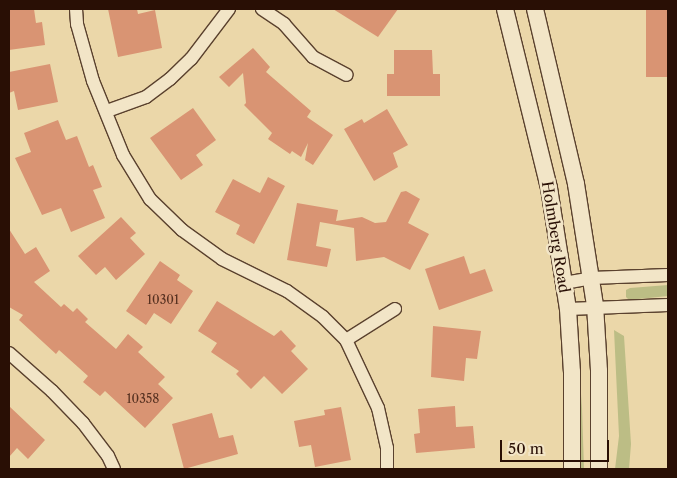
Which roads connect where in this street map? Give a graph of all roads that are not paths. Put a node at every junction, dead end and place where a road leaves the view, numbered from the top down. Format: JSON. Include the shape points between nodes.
{"nodes":[{"id":1,"x":76,"y":9,"type":"edge"},
{"id":2,"x":229,"y":9,"type":"edge"},
{"id":3,"x":262,"y":9,"type":"edge"},
{"id":4,"x":505,"y":9,"type":"edge"},
{"id":5,"x":535,"y":9,"type":"edge"},
{"id":6,"x":347,"y":75,"type":"dead end"},
{"id":7,"x":107,"y":111,"type":"junction"},
{"id":8,"x":668,"y":275,"type":"edge"},
{"id":9,"x":591,"y":278,"type":"junction"},
{"id":10,"x":564,"y":283,"type":"junction"},
{"id":11,"x":595,"y":305,"type":"junction"},
{"id":12,"x":668,"y":305,"type":"edge"},
{"id":13,"x":395,"y":309,"type":"dead end"},
{"id":14,"x":568,"y":309,"type":"junction"},
{"id":15,"x":346,"y":340,"type":"junction"},
{"id":16,"x":9,"y":354,"type":"edge"},
{"id":17,"x":114,"y":469,"type":"edge"},
{"id":18,"x":386,"y":469,"type":"edge"},
{"id":19,"x":572,"y":469,"type":"edge"},
{"id":20,"x":599,"y":469,"type":"edge"}],
"edges":[{"from":1,"to":7,"type":"street","via":[[77,24],[93,80]]},
{"from":2,"to":7,"type":"street","via":[[191,59],[170,79],[146,97]]},
{"from":3,"to":6,"type":"street","via":[[284,24],[313,57]]},
{"from":4,"to":10,"type":"street","name":"Holmberg Road","via":[[549,188]]},
{"from":5,"to":9,"type":"street","name":"Holmberg Road","via":[[560,108]]},
{"from":7,"to":15,"type":"street","via":[[123,155],[150,199],[182,230],[222,260],[288,291],[323,317]]},
{"from":8,"to":9,"type":"street"},
{"from":9,"to":10,"type":"street"},
{"from":9,"to":11,"type":"street","name":"Holmberg Road"},
{"from":10,"to":14,"type":"street","name":"Holmberg Road"},
{"from":11,"to":12,"type":"street"},
{"from":11,"to":14,"type":"street"},
{"from":11,"to":20,"type":"street","name":"Holmberg Road"},
{"from":13,"to":15,"type":"street"},
{"from":14,"to":19,"type":"street","name":"Holmberg Road"},
{"from":15,"to":18,"type":"street","via":[[378,408],[386,448]]},
{"from":16,"to":17,"type":"street","via":[[77,417],[108,456]]}]}
